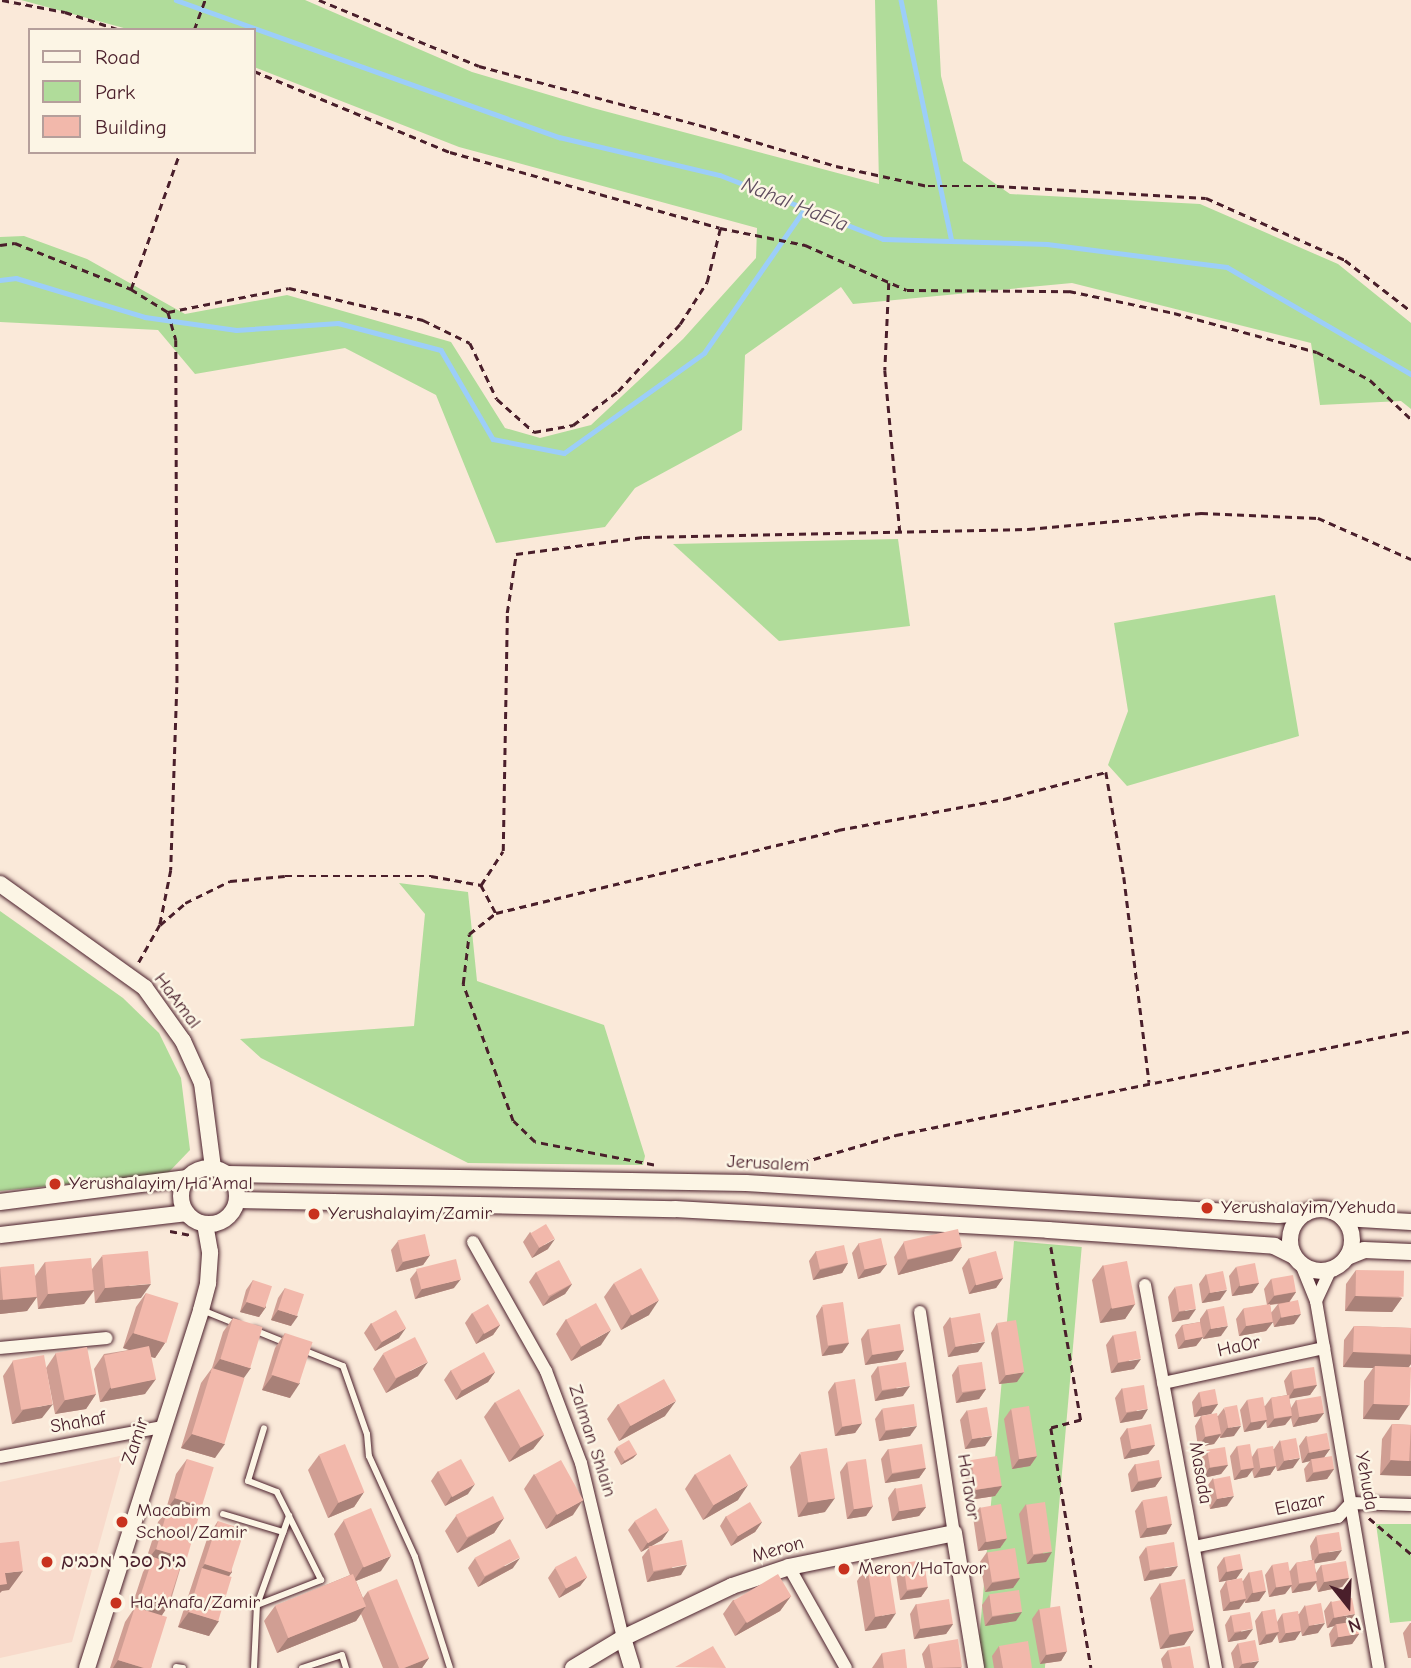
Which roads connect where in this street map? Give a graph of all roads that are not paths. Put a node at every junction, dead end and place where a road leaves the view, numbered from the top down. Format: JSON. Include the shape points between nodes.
{"nodes":[{"id":1,"x":0,"y":884,"type":"edge"},
{"id":2,"x":220,"y":1171,"type":"junction"},
{"id":3,"x":187,"y":1178,"type":"junction"},
{"id":4,"x":237,"y":1200,"type":"junction"},
{"id":5,"x":0,"y":1202,"type":"edge"},
{"id":6,"x":186,"y":1213,"type":"junction"},
{"id":7,"x":1306,"y":1213,"type":"junction"},
{"id":8,"x":1343,"y":1218,"type":"junction"},
{"id":9,"x":1411,"y":1222,"type":"edge"},
{"id":10,"x":205,"y":1224,"type":"junction"},
{"id":11,"x":0,"y":1235,"type":"edge"},
{"id":12,"x":472,"y":1242,"type":"dead end"},
{"id":13,"x":1411,"y":1252,"type":"edge"},
{"id":14,"x":1347,"y":1256,"type":"junction"},
{"id":15,"x":1297,"y":1260,"type":"junction"},
{"id":16,"x":1331,"y":1269,"type":"junction"},
{"id":17,"x":1145,"y":1285,"type":"dead end"},
{"id":18,"x":1317,"y":1301,"type":"junction"},
{"id":19,"x":201,"y":1310,"type":"junction"},
{"id":20,"x":920,"y":1312,"type":"dead end"},
{"id":21,"x":107,"y":1338,"type":"dead end"},
{"id":22,"x":0,"y":1348,"type":"edge"},
{"id":23,"x":1324,"y":1348,"type":"junction"},
{"id":24,"x":1163,"y":1383,"type":"junction"},
{"id":25,"x":162,"y":1427,"type":"junction"},
{"id":26,"x":264,"y":1428,"type":"dead end"},
{"id":27,"x":0,"y":1457,"type":"edge"},
{"id":28,"x":1351,"y":1503,"type":"junction"},
{"id":29,"x":1411,"y":1505,"type":"edge"},
{"id":30,"x":223,"y":1514,"type":"dead end"},
{"id":31,"x":289,"y":1516,"type":"junction"},
{"id":32,"x":283,"y":1532,"type":"junction"},
{"id":33,"x":954,"y":1533,"type":"junction"},
{"id":34,"x":1194,"y":1547,"type":"junction"},
{"id":35,"x":789,"y":1567,"type":"junction"},
{"id":36,"x":257,"y":1605,"type":"junction"},
{"id":37,"x":623,"y":1638,"type":"junction"},
{"id":38,"x":87,"y":1668,"type":"edge"},
{"id":39,"x":254,"y":1668,"type":"edge"},
{"id":40,"x":302,"y":1668,"type":"edge"},
{"id":41,"x":346,"y":1668,"type":"edge"},
{"id":42,"x":450,"y":1668,"type":"edge"},
{"id":43,"x":573,"y":1668,"type":"edge"},
{"id":44,"x":632,"y":1668,"type":"edge"},
{"id":45,"x":846,"y":1668,"type":"edge"},
{"id":46,"x":976,"y":1668,"type":"edge"},
{"id":47,"x":1216,"y":1668,"type":"edge"},
{"id":48,"x":1379,"y":1668,"type":"edge"}],
"edges":[{"from":1,"to":2,"type":"street","name":"HaAmal","via":[[145,988],[183,1041],[202,1083]]},
{"from":2,"to":3,"type":"street","via":[[204,1168]]},
{"from":2,"to":4,"type":"street","via":[[233,1181]]},
{"from":2,"to":7,"type":"street","name":"Jerusalem","via":[[746,1183]]},
{"from":3,"to":5,"type":"street"},
{"from":3,"to":6,"type":"street","via":[[180,1195]]},
{"from":4,"to":10,"type":"street","via":[[222,1221]]},
{"from":4,"to":15,"type":"street","via":[[675,1209],[1048,1230],[1274,1246]]},
{"from":6,"to":10,"type":"street"},
{"from":6,"to":11,"type":"street"},
{"from":7,"to":8,"type":"street","via":[[1325,1209]]},
{"from":7,"to":15,"type":"street","via":[[1292,1227],[1290,1247]]},
{"from":8,"to":9,"type":"street"},
{"from":8,"to":14,"type":"street","via":[[1351,1237]]},
{"from":10,"to":19,"type":"street","name":"Zamir","via":[[210,1252]]},
{"from":12,"to":37,"type":"street","name":"Zalman Shlain","via":[[546,1371],[581,1464]]},
{"from":13,"to":14,"type":"street","via":[[1364,1250]]},
{"from":14,"to":16,"type":"street"},
{"from":15,"to":16,"type":"street","via":[[1310,1269]]},
{"from":15,"to":18,"type":"street","name":"Yehuda"},
{"from":16,"to":18,"type":"street"},
{"from":17,"to":24,"type":"street","name":"Masada"},
{"from":18,"to":23,"type":"street","name":"Yehuda"},
{"from":19,"to":25,"type":"street","name":"Zamir"},
{"from":19,"to":42,"type":"lane","via":[[344,1366],[367,1434],[369,1456],[415,1558]]},
{"from":20,"to":33,"type":"street","name":"HaTavor"},
{"from":21,"to":22,"type":"street"},
{"from":23,"to":24,"type":"street","name":"HaOr"},
{"from":23,"to":28,"type":"street","name":"Yehuda"},
{"from":24,"to":34,"type":"street","name":"Masada"},
{"from":25,"to":27,"type":"street","name":"Shahaf"},
{"from":25,"to":38,"type":"street","name":"Zamir"},
{"from":26,"to":31,"type":"lane","via":[[248,1481],[278,1492]]},
{"from":28,"to":29,"type":"street","name":"Elazar"},
{"from":28,"to":34,"type":"street","name":"Elazar","via":[[1338,1517]]},
{"from":28,"to":48,"type":"street","name":"Yehuda"},
{"from":30,"to":32,"type":"lane"},
{"from":31,"to":32,"type":"lane"},
{"from":31,"to":36,"type":"lane","via":[[321,1580]]},
{"from":32,"to":36,"type":"lane"},
{"from":33,"to":35,"type":"street","name":"Meron"},
{"from":33,"to":46,"type":"street","name":"HaTavor"},
{"from":34,"to":47,"type":"street","name":"Masada"},
{"from":35,"to":37,"type":"street","name":"Meron","via":[[688,1604]]},
{"from":35,"to":45,"type":"street"},
{"from":36,"to":39,"type":"lane"},
{"from":37,"to":43,"type":"street","name":"Meron"},
{"from":37,"to":44,"type":"street","name":"Zalman Shlain"},
{"from":40,"to":41,"type":"lane","via":[[342,1656]]}]}
